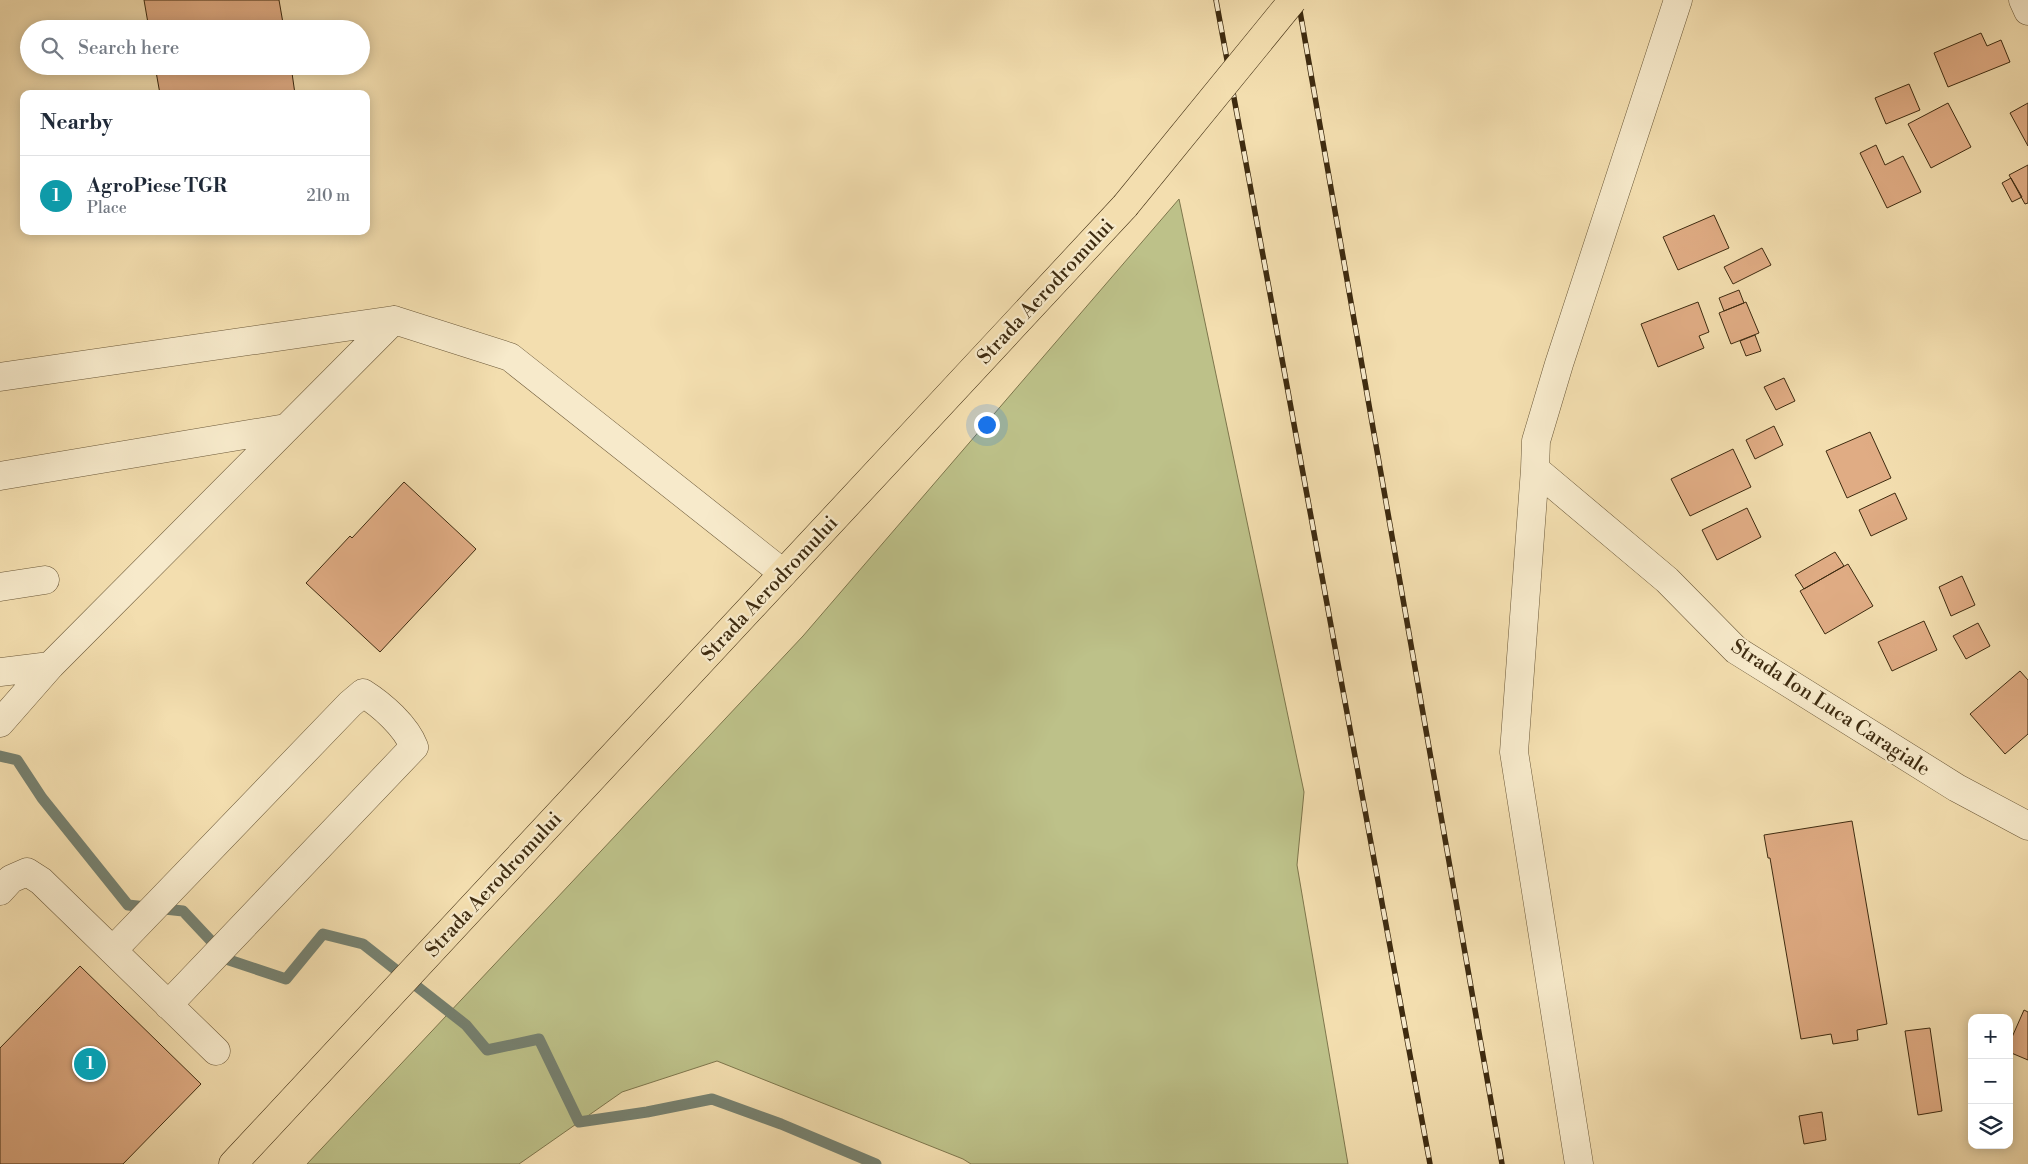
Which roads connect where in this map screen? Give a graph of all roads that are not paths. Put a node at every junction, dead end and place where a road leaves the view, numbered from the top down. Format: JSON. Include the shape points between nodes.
{"nodes":[{"id":1,"x":1293,"y":0,"type":"edge"},
{"id":2,"x":1678,"y":0,"type":"edge"},
{"id":3,"x":2023,"y":0,"type":"edge"},
{"id":4,"x":2028,"y":11,"type":"edge"},
{"id":5,"x":394,"y":320,"type":"junction"},
{"id":6,"x":0,"y":377,"type":"edge"},
{"id":7,"x":286,"y":428,"type":"junction"},
{"id":8,"x":1536,"y":469,"type":"junction"},
{"id":9,"x":0,"y":476,"type":"edge"},
{"id":10,"x":783,"y":573,"type":"junction"},
{"id":11,"x":45,"y":580,"type":"dead end"},
{"id":12,"x":0,"y":587,"type":"edge"},
{"id":13,"x":50,"y":666,"type":"junction"},
{"id":14,"x":0,"y":672,"type":"edge"},
{"id":15,"x":0,"y":724,"type":"edge"},
{"id":16,"x":2028,"y":826,"type":"edge"},
{"id":17,"x":0,"y":890,"type":"edge"},
{"id":18,"x":113,"y":950,"type":"junction"},
{"id":19,"x":168,"y":1005,"type":"junction"},
{"id":20,"x":216,"y":1051,"type":"dead end"},
{"id":21,"x":232,"y":1164,"type":"edge"},
{"id":22,"x":1579,"y":1164,"type":"edge"}],
"edges":[{"from":1,"to":10,"type":"highway","name":"Strada Aerodromului","bridge":true,"via":[[1125,206]]},
{"from":2,"to":8,"type":"street","via":[[1558,364],[1536,441]]},
{"from":3,"to":4,"type":"street"},
{"from":5,"to":6,"type":"street"},
{"from":5,"to":7,"type":"street"},
{"from":5,"to":10,"type":"street","via":[[510,357]]},
{"from":7,"to":9,"type":"street"},
{"from":7,"to":13,"type":"street"},
{"from":8,"to":16,"type":"street","name":"Strada Ion Luca Caragiale","via":[[1667,580],[1736,650],[1957,788]]},
{"from":8,"to":22,"type":"street","via":[[1514,752]]},
{"from":10,"to":21,"type":"highway","name":"Strada Aerodromului"},
{"from":11,"to":12,"type":"street"},
{"from":13,"to":14,"type":"street"},
{"from":13,"to":15,"type":"street"},
{"from":17,"to":18,"type":"street","via":[[11,879],[27,872],[41,881]]},
{"from":18,"to":19,"type":"street"},
{"from":18,"to":19,"type":"street","via":[[363,693],[409,734],[414,747]]},
{"from":19,"to":20,"type":"street"}]}
